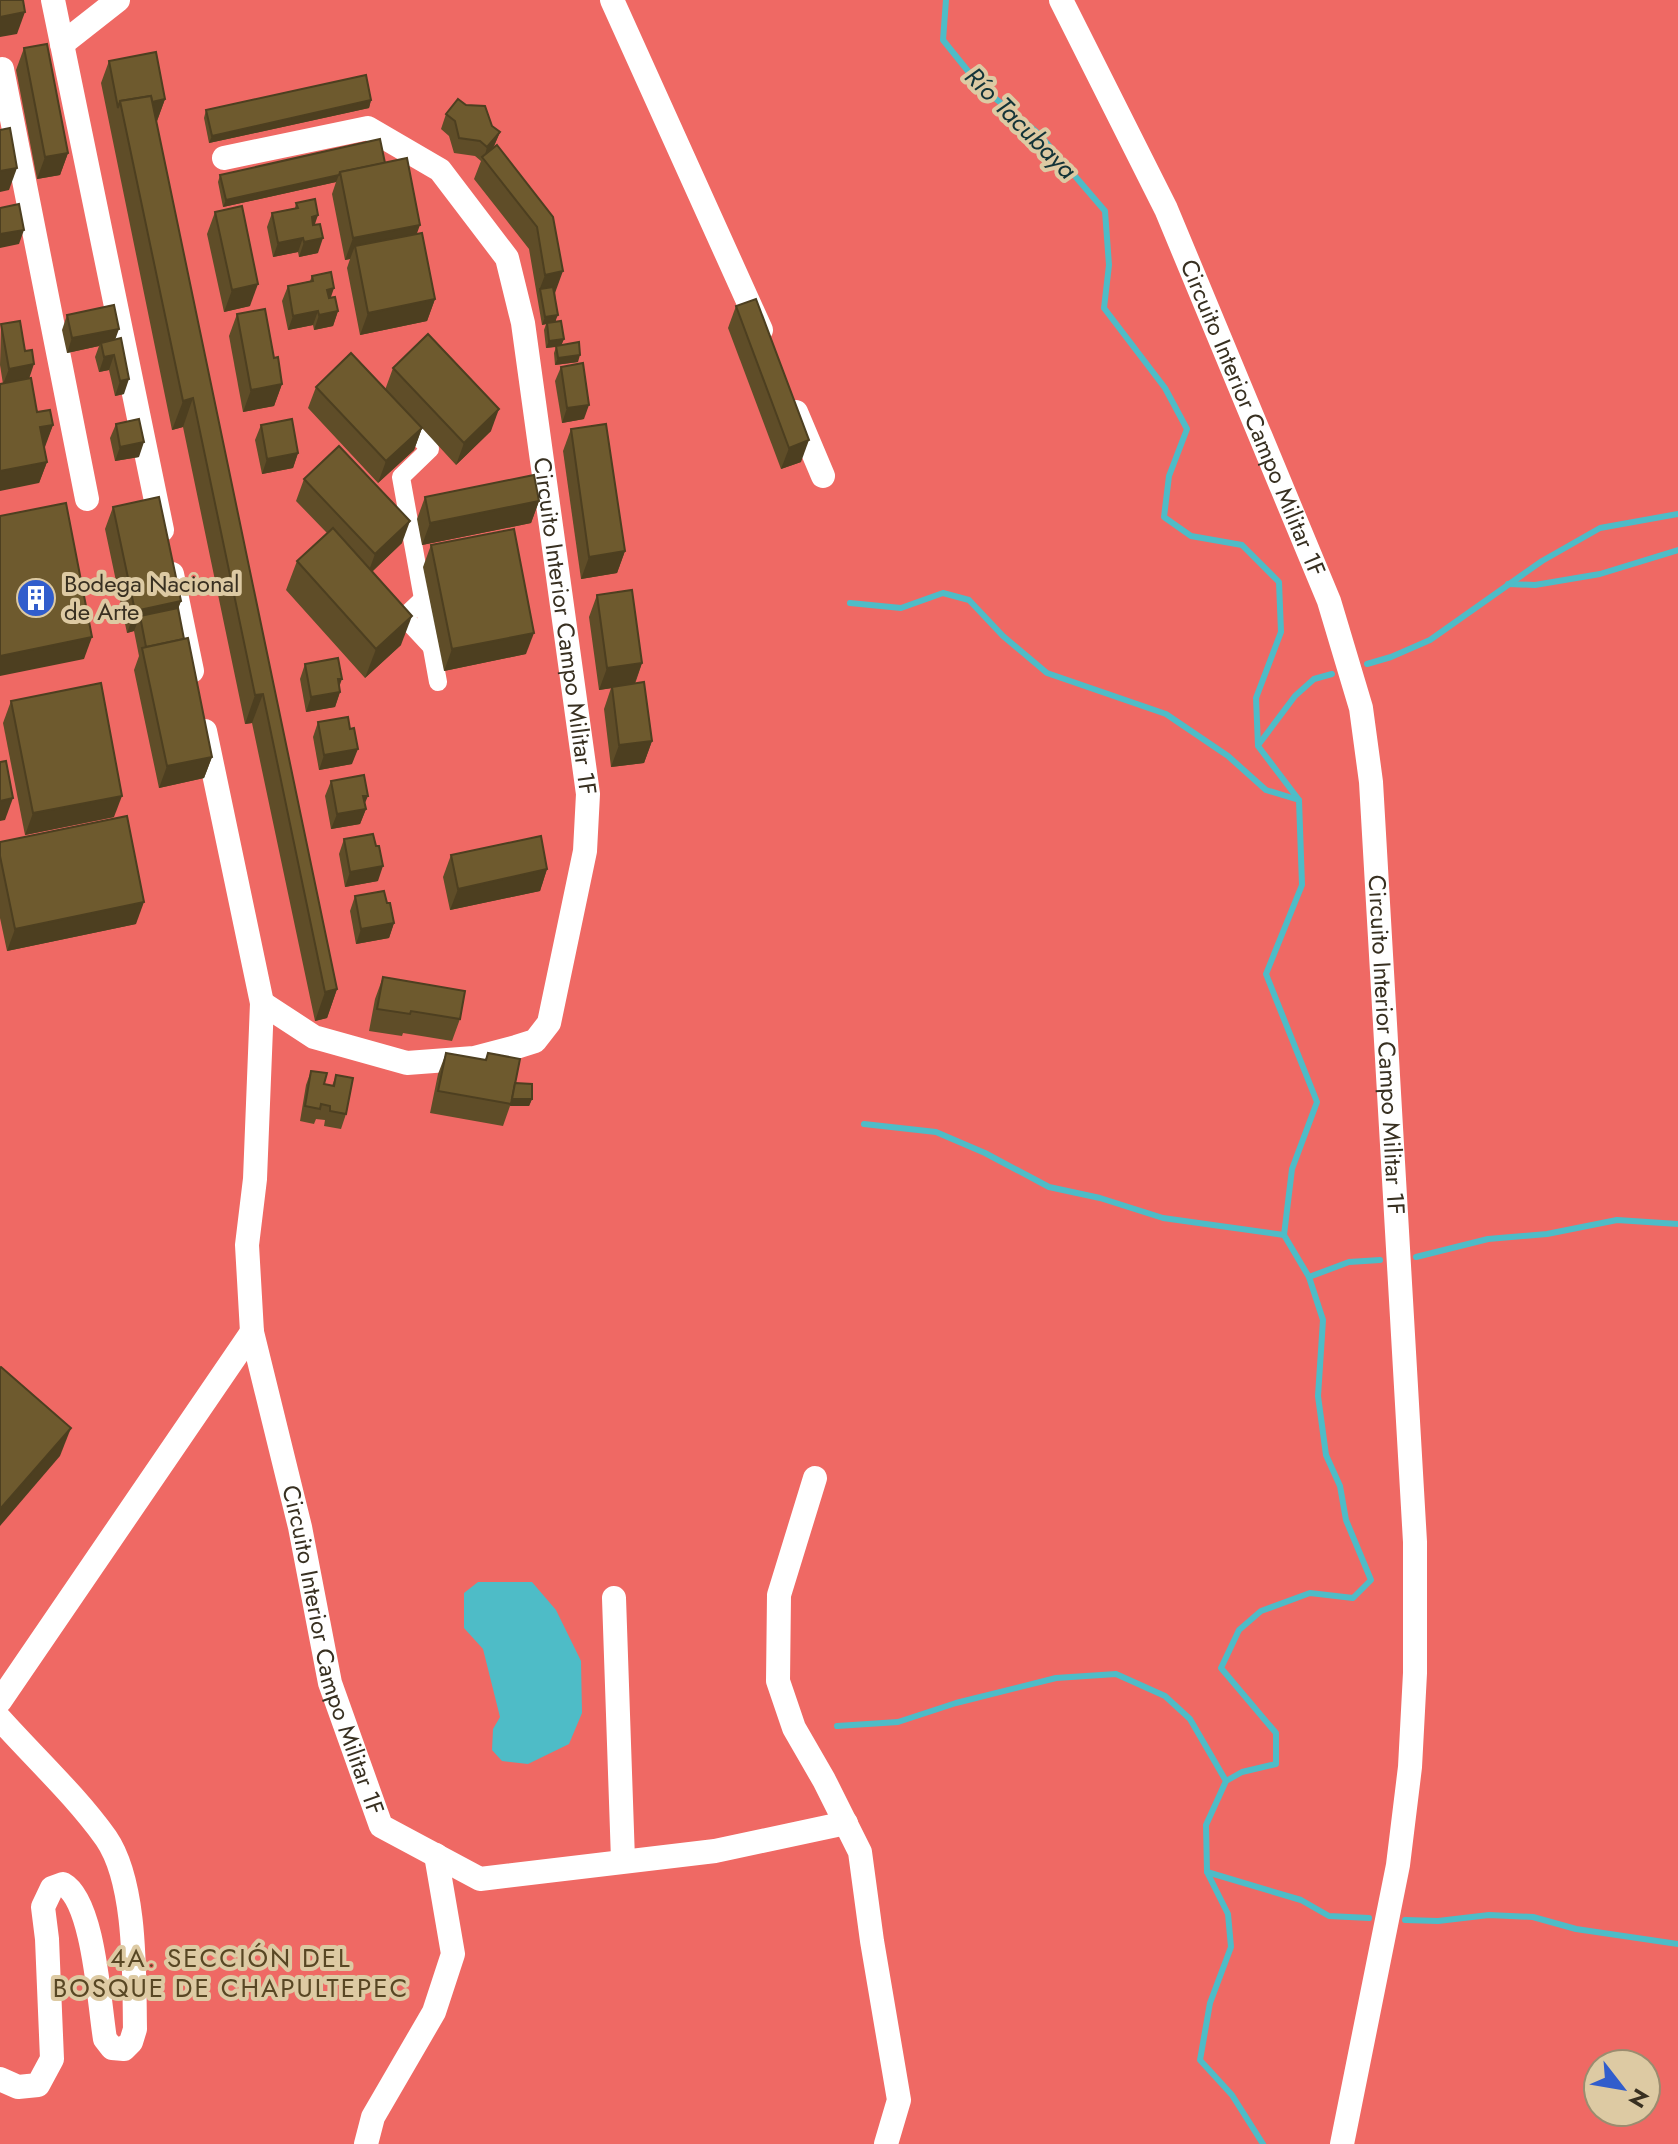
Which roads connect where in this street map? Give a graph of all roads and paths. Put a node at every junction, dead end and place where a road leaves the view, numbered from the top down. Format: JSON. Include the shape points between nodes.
{"nodes":[{"id":1,"x":53,"y":0,"type":"edge"},
{"id":2,"x":118,"y":0,"type":"edge"},
{"id":3,"x":612,"y":0,"type":"edge"},
{"id":4,"x":1061,"y":0,"type":"edge"},
{"id":5,"x":62,"y":44,"type":"junction"},
{"id":6,"x":2,"y":69,"type":"edge"},
{"id":7,"x":7,"y":130,"type":"edge"},
{"id":8,"x":224,"y":158,"type":"dead end"},
{"id":9,"x":770,"y":351,"type":"edge"},
{"id":10,"x":788,"y":393,"type":"edge"},
{"id":11,"x":389,"y":404,"type":"edge"},
{"id":12,"x":823,"y":476,"type":"dead end"},
{"id":13,"x":87,"y":499,"type":"dead end"},
{"id":14,"x":438,"y":682,"type":"dead end"},
{"id":15,"x":262,"y":1003,"type":"junction"},
{"id":16,"x":252,"y":1332,"type":"junction"},
{"id":17,"x":815,"y":1478,"type":"dead end"},
{"id":18,"x":614,"y":1598,"type":"dead end"},
{"id":19,"x":0,"y":1701,"type":"edge"},
{"id":20,"x":0,"y":1719,"type":"edge"},
{"id":21,"x":846,"y":1823,"type":"junction"},
{"id":22,"x":436,"y":1855,"type":"junction"},
{"id":23,"x":623,"y":1860,"type":"junction"},
{"id":24,"x":0,"y":2079,"type":"edge"},
{"id":25,"x":366,"y":2144,"type":"edge"},
{"id":26,"x":886,"y":2144,"type":"edge"},
{"id":27,"x":1342,"y":2144,"type":"edge"}],
"edges":[{"from":1,"to":5,"type":"street","name":"Circuito Interior Campo Militar 1F"},
{"from":2,"to":5,"type":"street"},
{"from":3,"to":9,"type":"street"},
{"from":4,"to":27,"type":"street","name":"Circuito Interior Campo Militar 1F","via":[[1166,209],[1329,601],[1361,708],[1371,782],[1415,1542],[1415,1673],[1398,1865]]},
{"from":5,"to":15,"type":"street","name":"Circuito Interior Campo Militar 1F"},
{"from":6,"to":7,"type":"street"},
{"from":7,"to":13,"type":"street"},
{"from":8,"to":15,"type":"street","name":"Circuito Interior Campo Militar 1F","via":[[368,128],[440,170],[507,258],[523,323],[588,794],[585,851],[549,1023],[535,1041],[474,1058],[407,1063],[314,1037]]},
{"from":10,"to":12,"type":"street"},
{"from":11,"to":14,"type":"street","via":[[430,449],[401,477]]},
{"from":15,"to":16,"type":"street","name":"Circuito Interior Campo Militar 1F","via":[[247,1245]]},
{"from":16,"to":19,"type":"street"},
{"from":16,"to":22,"type":"street","name":"Circuito Interior Campo Militar 1F","via":[[300,1527],[330,1683],[381,1826]]},
{"from":17,"to":21,"type":"street","via":[[779,1595],[778,1681],[794,1728]]},
{"from":18,"to":23,"type":"street"},
{"from":20,"to":24,"type":"street","via":[[107,1840],[125,1883],[135,2029],[124,2049],[112,2048],[105,2039],[85,1914],[73,1889],[63,1884],[52,1888],[43,1907],[52,2059],[38,2085],[18,2087]]},
{"from":21,"to":23,"type":"street","name":"Circuito Interior Campo Militar 1F","via":[[715,1851]]},
{"from":21,"to":26,"type":"street","via":[[860,1852],[899,2100]]},
{"from":22,"to":23,"type":"street","name":"Circuito Interior Campo Militar 1F","via":[[480,1879]]},
{"from":22,"to":25,"type":"street","via":[[453,1954],[434,2012],[373,2117]]}]}
